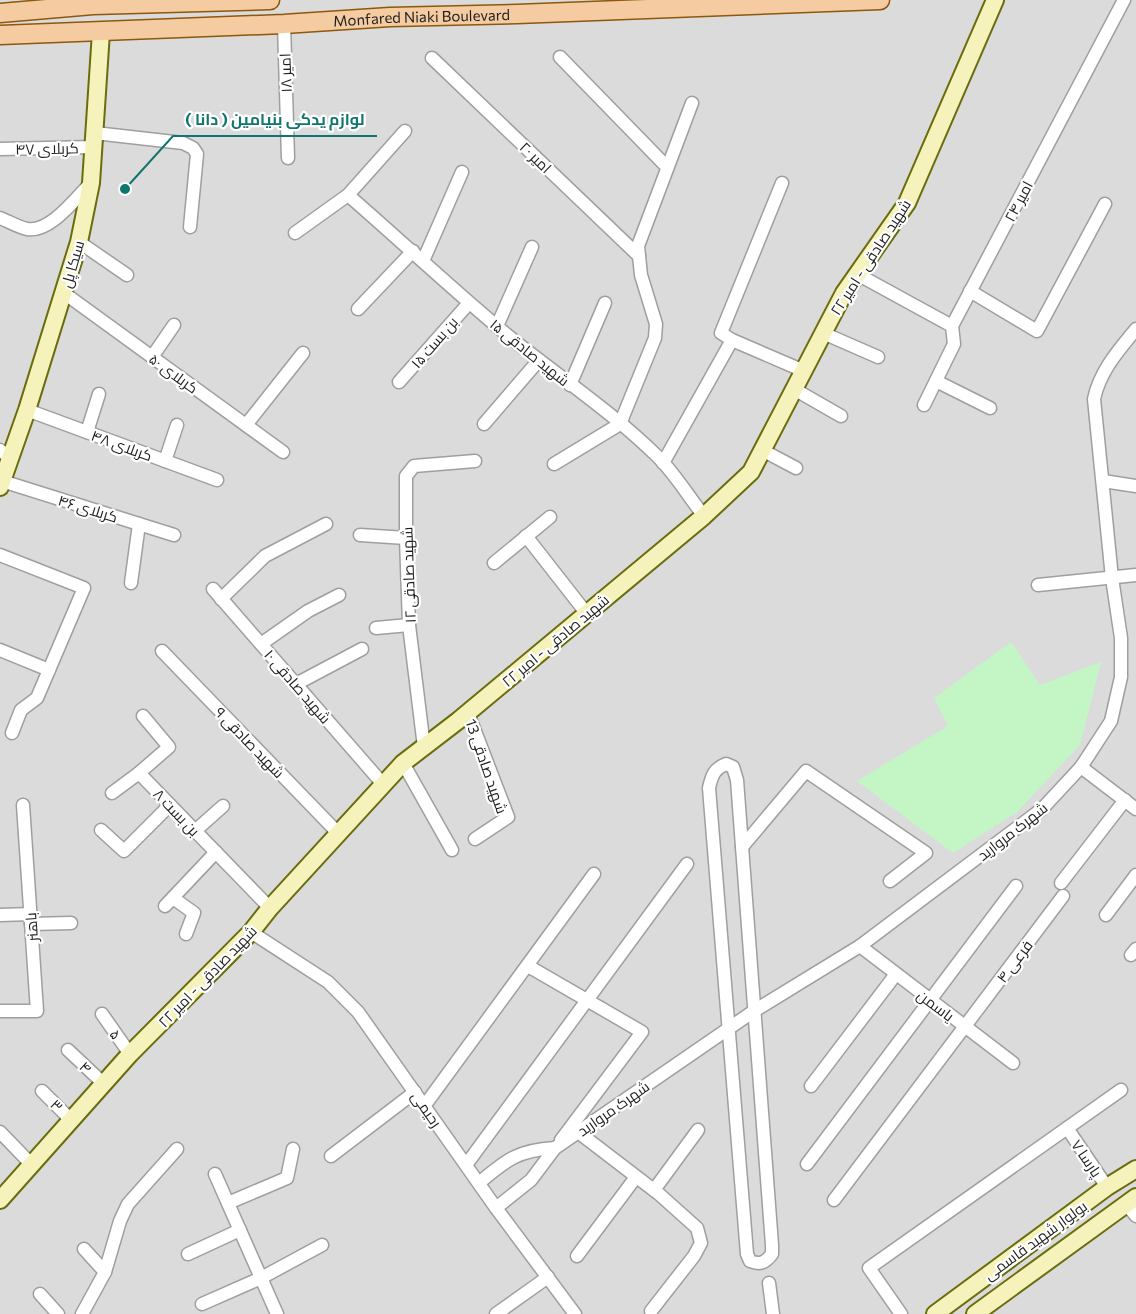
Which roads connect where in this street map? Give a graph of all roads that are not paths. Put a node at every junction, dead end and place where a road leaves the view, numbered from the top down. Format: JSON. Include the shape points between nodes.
{"nodes":[{"id":1,"x":260,"y":0,"type":"edge"},
{"id":2,"x":270,"y":0,"type":"edge"},
{"id":3,"x":880,"y":0,"type":"edge"},
{"id":4,"x":995,"y":0,"type":"edge"},
{"id":5,"x":1124,"y":0,"type":"edge"},
{"id":6,"x":94,"y":3,"type":"edge"},
{"id":7,"x":390,"y":8,"type":"edge"},
{"id":8,"x":9,"y":9,"type":"edge"},
{"id":9,"x":284,"y":24,"type":"junction"},
{"id":10,"x":101,"y":32,"type":"junction"},
{"id":11,"x":0,"y":35,"type":"edge"},
{"id":12,"x":432,"y":57,"type":"dead end"},
{"id":13,"x":560,"y":57,"type":"dead end"},
{"id":14,"x":692,"y":102,"type":"dead end"},
{"id":15,"x":405,"y":131,"type":"dead end"},
{"id":16,"x":94,"y":140,"type":"junction"},
{"id":17,"x":0,"y":149,"type":"edge"},
{"id":18,"x":288,"y":158,"type":"dead end"},
{"id":19,"x":668,"y":167,"type":"junction"},
{"id":20,"x":462,"y":172,"type":"dead end"},
{"id":21,"x":91,"y":183,"type":"junction"},
{"id":22,"x":782,"y":183,"type":"dead end"},
{"id":23,"x":348,"y":195,"type":"junction"},
{"id":24,"x":1105,"y":204,"type":"dead end"},
{"id":25,"x":0,"y":218,"type":"edge"},
{"id":26,"x":190,"y":227,"type":"dead end"},
{"id":27,"x":295,"y":233,"type":"dead end"},
{"id":28,"x":79,"y":243,"type":"junction"},
{"id":29,"x":532,"y":247,"type":"dead end"},
{"id":30,"x":412,"y":251,"type":"junction"},
{"id":31,"x":639,"y":256,"type":"junction"},
{"id":32,"x":423,"y":261,"type":"junction"},
{"id":33,"x":857,"y":274,"type":"junction"},
{"id":34,"x":127,"y":275,"type":"dead end"},
{"id":35,"x":970,"y":291,"type":"junction"},
{"id":36,"x":64,"y":293,"type":"junction"},
{"id":37,"x":469,"y":303,"type":"junction"},
{"id":38,"x":605,"y":303,"type":"dead end"},
{"id":39,"x":358,"y":309,"type":"dead end"},
{"id":40,"x":174,"y":325,"type":"dead end"},
{"id":41,"x":496,"y":326,"type":"junction"},
{"id":42,"x":952,"y":326,"type":"junction"},
{"id":43,"x":1136,"y":329,"type":"edge"},
{"id":44,"x":823,"y":333,"type":"junction"},
{"id":45,"x":732,"y":340,"type":"junction"},
{"id":46,"x":303,"y":353,"type":"dead end"},
{"id":47,"x":152,"y":357,"type":"junction"},
{"id":48,"x":878,"y":357,"type":"dead end"},
{"id":49,"x":539,"y":360,"type":"junction"},
{"id":50,"x":804,"y":371,"type":"junction"},
{"id":51,"x":936,"y":381,"type":"junction"},
{"id":52,"x":399,"y":382,"type":"dead end"},
{"id":53,"x":570,"y":385,"type":"junction"},
{"id":54,"x":794,"y":389,"type":"junction"},
{"id":55,"x":99,"y":394,"type":"dead end"},
{"id":56,"x":924,"y":405,"type":"dead end"},
{"id":57,"x":990,"y":408,"type":"dead end"},
{"id":58,"x":27,"y":410,"type":"junction"},
{"id":59,"x":841,"y":416,"type":"dead end"},
{"id":60,"x":484,"y":424,"type":"dead end"},
{"id":61,"x":620,"y":424,"type":"junction"},
{"id":62,"x":177,"y":425,"type":"dead end"},
{"id":63,"x":246,"y":425,"type":"junction"},
{"id":64,"x":87,"y":432,"type":"junction"},
{"id":65,"x":762,"y":450,"type":"junction"},
{"id":66,"x":283,"y":452,"type":"dead end"},
{"id":67,"x":5,"y":454,"type":"edge"},
{"id":68,"x":165,"y":461,"type":"junction"},
{"id":69,"x":475,"y":461,"type":"dead end"},
{"id":70,"x":663,"y":463,"type":"junction"},
{"id":71,"x":554,"y":464,"type":"dead end"},
{"id":72,"x":796,"y":468,"type":"dead end"},
{"id":73,"x":217,"y":480,"type":"dead end"},
{"id":74,"x":1102,"y":481,"type":"junction"},
{"id":75,"x":1,"y":484,"type":"edge"},
{"id":76,"x":1136,"y":486,"type":"edge"},
{"id":77,"x":704,"y":516,"type":"junction"},
{"id":78,"x":550,"y":517,"type":"dead end"},
{"id":79,"x":139,"y":524,"type":"junction"},
{"id":80,"x":326,"y":524,"type":"dead end"},
{"id":81,"x":174,"y":535,"type":"dead end"},
{"id":82,"x":360,"y":536,"type":"dead end"},
{"id":83,"x":526,"y":536,"type":"junction"},
{"id":84,"x":405,"y":538,"type":"junction"},
{"id":85,"x":0,"y":555,"type":"edge"},
{"id":86,"x":494,"y":563,"type":"dead end"},
{"id":87,"x":1136,"y":575,"type":"edge"},
{"id":88,"x":1112,"y":578,"type":"junction"},
{"id":89,"x":131,"y":583,"type":"dead end"},
{"id":90,"x":1038,"y":585,"type":"dead end"},
{"id":91,"x":339,"y":595,"type":"dead end"},
{"id":92,"x":587,"y":614,"type":"junction"},
{"id":93,"x":409,"y":625,"type":"junction"},
{"id":94,"x":376,"y":628,"type":"dead end"},
{"id":95,"x":261,"y":644,"type":"junction"},
{"id":96,"x":362,"y":649,"type":"dead end"},
{"id":97,"x":0,"y":650,"type":"edge"},
{"id":98,"x":162,"y":651,"type":"dead end"},
{"id":99,"x":49,"y":669,"type":"junction"},
{"id":100,"x":296,"y":684,"type":"junction"},
{"id":101,"x":468,"y":713,"type":"junction"},
{"id":102,"x":143,"y":716,"type":"dead end"},
{"id":103,"x":12,"y":733,"type":"dead end"},
{"id":104,"x":423,"y":747,"type":"junction"},
{"id":105,"x":403,"y":763,"type":"junction"},
{"id":106,"x":1081,"y":767,"type":"junction"},
{"id":107,"x":140,"y":773,"type":"junction"},
{"id":108,"x":382,"y":783,"type":"junction"},
{"id":109,"x":112,"y":793,"type":"dead end"},
{"id":110,"x":23,"y":805,"type":"dead end"},
{"id":111,"x":170,"y":805,"type":"junction"},
{"id":112,"x":223,"y":806,"type":"dead end"},
{"id":113,"x":1133,"y":806,"type":"edge"},
{"id":114,"x":101,"y":830,"type":"dead end"},
{"id":115,"x":195,"y":831,"type":"junction"},
{"id":116,"x":338,"y":833,"type":"junction"},
{"id":117,"x":475,"y":839,"type":"dead end"},
{"id":118,"x":742,"y":847,"type":"junction"},
{"id":119,"x":452,"y":850,"type":"dead end"},
{"id":120,"x":216,"y":852,"type":"junction"},
{"id":121,"x":687,"y":864,"type":"dead end"},
{"id":122,"x":594,"y":874,"type":"dead end"},
{"id":123,"x":1136,"y":875,"type":"edge"},
{"id":124,"x":890,"y":881,"type":"dead end"},
{"id":125,"x":1016,"y":886,"type":"dead end"},
{"id":126,"x":270,"y":908,"type":"junction"},
{"id":127,"x":0,"y":915,"type":"edge"},
{"id":128,"x":1106,"y":915,"type":"dead end"},
{"id":129,"x":31,"y":919,"type":"junction"},
{"id":130,"x":71,"y":923,"type":"dead end"},
{"id":131,"x":251,"y":932,"type":"junction"},
{"id":132,"x":186,"y":934,"type":"dead end"},
{"id":133,"x":860,"y":946,"type":"junction"},
{"id":134,"x":528,"y":966,"type":"junction"},
{"id":135,"x":896,"y":974,"type":"junction"},
{"id":136,"x":930,"y":1000,"type":"junction"},
{"id":137,"x":588,"y":1001,"type":"junction"},
{"id":138,"x":0,"y":1011,"type":"edge"},
{"id":139,"x":754,"y":1011,"type":"junction"},
{"id":140,"x":102,"y":1014,"type":"dead end"},
{"id":141,"x":965,"y":1026,"type":"junction"},
{"id":142,"x":729,"y":1028,"type":"junction"},
{"id":143,"x":68,"y":1050,"type":"dead end"},
{"id":144,"x":130,"y":1054,"type":"junction"},
{"id":145,"x":1013,"y":1063,"type":"dead end"},
{"id":146,"x":104,"y":1084,"type":"junction"},
{"id":147,"x":811,"y":1086,"type":"dead end"},
{"id":148,"x":1121,"y":1090,"type":"dead end"},
{"id":149,"x":42,"y":1091,"type":"dead end"},
{"id":150,"x":415,"y":1092,"type":"junction"},
{"id":151,"x":425,"y":1106,"type":"junction"},
{"id":152,"x":71,"y":1120,"type":"junction"},
{"id":153,"x":1067,"y":1128,"type":"junction"},
{"id":154,"x":698,"y":1130,"type":"dead end"},
{"id":155,"x":0,"y":1132,"type":"edge"},
{"id":156,"x":578,"y":1132,"type":"junction"},
{"id":157,"x":555,"y":1148,"type":"junction"},
{"id":158,"x":177,"y":1149,"type":"dead end"},
{"id":159,"x":293,"y":1149,"type":"dead end"},
{"id":160,"x":331,"y":1156,"type":"dead end"},
{"id":161,"x":31,"y":1164,"type":"junction"},
{"id":162,"x":807,"y":1164,"type":"dead end"},
{"id":163,"x":466,"y":1165,"type":"junction"},
{"id":164,"x":1136,"y":1169,"type":"edge"},
{"id":165,"x":215,"y":1174,"type":"dead end"},
{"id":166,"x":636,"y":1177,"type":"junction"},
{"id":167,"x":479,"y":1183,"type":"junction"},
{"id":168,"x":1107,"y":1187,"type":"junction"},
{"id":169,"x":654,"y":1190,"type":"junction"},
{"id":170,"x":0,"y":1200,"type":"edge"},
{"id":171,"x":834,"y":1200,"type":"dead end"},
{"id":172,"x":228,"y":1203,"type":"junction"},
{"id":173,"x":1133,"y":1206,"type":"edge"},
{"id":174,"x":496,"y":1208,"type":"junction"},
{"id":175,"x":240,"y":1230,"type":"junction"},
{"id":176,"x":322,"y":1245,"type":"dead end"},
{"id":177,"x":84,"y":1249,"type":"dead end"},
{"id":178,"x":188,"y":1254,"type":"dead end"},
{"id":179,"x":577,"y":1256,"type":"dead end"},
{"id":180,"x":105,"y":1272,"type":"junction"},
{"id":181,"x":548,"y":1277,"type":"junction"},
{"id":182,"x":261,"y":1278,"type":"junction"},
{"id":183,"x":769,"y":1283,"type":"dead end"},
{"id":184,"x":40,"y":1294,"type":"dead end"},
{"id":185,"x":202,"y":1304,"type":"dead end"},
{"id":186,"x":651,"y":1311,"type":"dead end"},
{"id":187,"x":58,"y":1314,"type":"edge"},
{"id":188,"x":82,"y":1314,"type":"edge"},
{"id":189,"x":277,"y":1314,"type":"edge"},
{"id":190,"x":496,"y":1314,"type":"edge"},
{"id":191,"x":575,"y":1314,"type":"edge"},
{"id":192,"x":773,"y":1314,"type":"edge"},
{"id":193,"x":901,"y":1314,"type":"edge"},
{"id":194,"x":935,"y":1314,"type":"edge"},
{"id":195,"x":975,"y":1314,"type":"edge"}],
"edges":[{"from":1,"to":2,"type":"main road"},
{"from":1,"to":6,"type":"main road"},
{"from":3,"to":7,"type":"main road","name":"Monfared Niaki Boulevard","via":[[517,14]]},
{"from":4,"to":33,"type":"street","name":"شهید صادقی - امیر ۲۲","via":[[907,203]]},
{"from":5,"to":35,"type":"street","name":"امیر ۲۴"},
{"from":6,"to":8,"type":"main road"},
{"from":7,"to":9,"type":"main road","name":"Monfared Niaki Boulevard"},
{"from":9,"to":10,"type":"main road","name":"Monfared Niaki Boulevard"},
{"from":9,"to":18,"type":"street","name":"امیر ۱۸"},
{"from":10,"to":11,"type":"main road","name":"Monfared Niaki Boulevard"},
{"from":10,"to":16,"type":"street","name":"سیکا پل"},
{"from":12,"to":31,"type":"street","name":"امیر ۲۰"},
{"from":13,"to":19,"type":"street"},
{"from":14,"to":19,"type":"street"},
{"from":15,"to":23,"type":"street"},
{"from":16,"to":17,"type":"street","name":"کربلای ۴۷"},
{"from":16,"to":21,"type":"street","name":"سیکا پل"},
{"from":16,"to":26,"type":"street","name":"کربلای ۴۷","via":[[183,143],[193,148],[197,154]]},
{"from":19,"to":31,"type":"street","via":[[638,246]]},
{"from":20,"to":32,"type":"street"},
{"from":21,"to":25,"type":"street","via":[[40,229],[26,229]]},
{"from":21,"to":28,"type":"street","name":"سیکا پل"},
{"from":22,"to":45,"type":"street","via":[[721,333]]},
{"from":23,"to":27,"type":"street"},
{"from":23,"to":30,"type":"street","name":"شهید صادقی ۱۵"},
{"from":24,"to":35,"type":"street","via":[[1037,331]]},
{"from":28,"to":34,"type":"street"},
{"from":28,"to":36,"type":"street","name":"سیکا پل"},
{"from":29,"to":41,"type":"street"},
{"from":30,"to":32,"type":"street","name":"شهید صادقی ۱۵"},
{"from":30,"to":39,"type":"street"},
{"from":31,"to":61,"type":"street","via":[[656,338]]},
{"from":32,"to":37,"type":"street","name":"شهید صادقی ۱۵"},
{"from":33,"to":42,"type":"street"},
{"from":33,"to":44,"type":"street","name":"شهید صادقی - امیر ۲۲"},
{"from":35,"to":42,"type":"street","name":"امیر ۲۴"},
{"from":36,"to":47,"type":"street","name":"کربلای ۵۰"},
{"from":36,"to":58,"type":"street","name":"سیکا پل"},
{"from":37,"to":41,"type":"street","name":"شهید صادقی ۱۵"},
{"from":37,"to":52,"type":"street","name":"بن بست ۱۵"},
{"from":38,"to":53,"type":"street"},
{"from":40,"to":47,"type":"street"},
{"from":41,"to":49,"type":"street","name":"شهید صادقی ۱۵"},
{"from":42,"to":51,"type":"street","name":"امیر ۲۴","via":[[954,344]]},
{"from":43,"to":74,"type":"street","name":"شهرک مروارید","via":[[1111,359],[1097,384],[1094,399]]},
{"from":44,"to":48,"type":"street"},
{"from":44,"to":50,"type":"street","name":"شهید صادقی - امیر ۲۲"},
{"from":45,"to":50,"type":"street"},
{"from":45,"to":70,"type":"street"},
{"from":46,"to":63,"type":"street"},
{"from":47,"to":63,"type":"street","name":"کربلای ۵۰"},
{"from":49,"to":53,"type":"street","name":"شهید صادقی ۱۵"},
{"from":49,"to":60,"type":"street"},
{"from":50,"to":54,"type":"street","name":"شهید صادقی - امیر ۲۲"},
{"from":51,"to":56,"type":"street","name":"امیر ۲۴"},
{"from":51,"to":57,"type":"street"},
{"from":53,"to":61,"type":"street","name":"شهید صادقی ۱۵"},
{"from":54,"to":59,"type":"street"},
{"from":54,"to":65,"type":"street","name":"شهید صادقی - امیر ۲۲"},
{"from":55,"to":64,"type":"street"},
{"from":58,"to":64,"type":"street","name":"کربلای ۴۸"},
{"from":58,"to":67,"type":"street","name":"سیکا پل"},
{"from":61,"to":70,"type":"street","name":"شهید صادقی ۱۵"},
{"from":61,"to":71,"type":"street"},
{"from":62,"to":68,"type":"street"},
{"from":63,"to":66,"type":"street","name":"کربلای ۵۰"},
{"from":64,"to":68,"type":"street","name":"کربلای ۴۸"},
{"from":65,"to":72,"type":"street"},
{"from":65,"to":77,"type":"street","name":"شهید صادقی - امیر ۲۲","via":[[751,472]]},
{"from":67,"to":75,"type":"street","name":"سیکا پل"},
{"from":68,"to":73,"type":"street","name":"کربلای ۴۸"},
{"from":69,"to":84,"type":"street","name":"شهید صادقی ۱۲","via":[[414,466],[410,470],[406,476]]},
{"from":70,"to":77,"type":"street","name":"شهید صادقی ۱۵"},
{"from":74,"to":76,"type":"street"},
{"from":74,"to":88,"type":"street","name":"شهرک مروارید"},
{"from":75,"to":79,"type":"street","name":"کربلای ۴۶"},
{"from":77,"to":92,"type":"street","name":"شهید صادقی - امیر ۲۲"},
{"from":78,"to":83,"type":"street"},
{"from":79,"to":81,"type":"street","name":"کربلای ۴۶"},
{"from":79,"to":89,"type":"street"},
{"from":80,"to":95,"type":"street","name":"شهید صادقی ۱۰","via":[[265,556],[217,594]]},
{"from":82,"to":84,"type":"street"},
{"from":83,"to":86,"type":"street"},
{"from":83,"to":92,"type":"street"},
{"from":84,"to":93,"type":"street","name":"شهید صادقی ۱۲"},
{"from":85,"to":99,"type":"street","via":[[84,588]]},
{"from":87,"to":88,"type":"street"},
{"from":88,"to":90,"type":"street"},
{"from":88,"to":106,"type":"street","name":"شهرک مروارید","via":[[1122,677],[1111,721]]},
{"from":91,"to":95,"type":"street"},
{"from":92,"to":101,"type":"street","name":"شهید صادقی - امیر ۲۲"},
{"from":93,"to":94,"type":"street"},
{"from":93,"to":104,"type":"street","name":"شهید صادقی ۱۲"},
{"from":95,"to":100,"type":"street","name":"شهید صادقی ۱۰"},
{"from":96,"to":100,"type":"street"},
{"from":97,"to":99,"type":"street"},
{"from":98,"to":116,"type":"street","name":"شهید صادقی ۹"},
{"from":99,"to":103,"type":"street","via":[[37,698],[21,710]]},
{"from":100,"to":108,"type":"street","name":"شهید صادقی ۱۰"},
{"from":101,"to":104,"type":"street","name":"شهید صادقی - امیر ۲۲"},
{"from":101,"to":117,"type":"street","name":"شهید صادقی 13","via":[[508,817]]},
{"from":102,"to":107,"type":"street","via":[[169,747]]},
{"from":104,"to":105,"type":"street","name":"شهید صادقی - امیر ۲۲"},
{"from":105,"to":108,"type":"street","name":"شهید صادقی - امیر ۲۲"},
{"from":105,"to":119,"type":"street"},
{"from":106,"to":113,"type":"street"},
{"from":106,"to":133,"type":"street","name":"شهرک مروارید","via":[[1042,809]]},
{"from":107,"to":109,"type":"street"},
{"from":107,"to":111,"type":"street","name":"بن بست ۸"},
{"from":108,"to":116,"type":"street","name":"شهید صادقی - امیر ۲۲"},
{"from":110,"to":129,"type":"street","name":"باهنر"},
{"from":111,"to":114,"type":"street","via":[[124,850]]},
{"from":111,"to":115,"type":"street","name":"بن بست ۸"},
{"from":112,"to":115,"type":"street"},
{"from":113,"to":141,"type":"street","name":"فرعی ۴","via":[[1062,890]]},
{"from":115,"to":120,"type":"street","name":"بن بست ۸"},
{"from":116,"to":126,"type":"street","name":"شهید صادقی - امیر ۲۲"},
{"from":118,"to":124,"type":"street","via":[[806,771],[926,853]]},
{"from":118,"to":139,"type":"street"},
{"from":118,"to":142,"type":"street","via":[[737,780],[733,767],[726,764],[712,774],[709,788]]},
{"from":120,"to":126,"type":"street","name":"بن بست ۸"},
{"from":120,"to":132,"type":"street","via":[[169,902],[194,913]]},
{"from":121,"to":137,"type":"street"},
{"from":122,"to":134,"type":"street"},
{"from":123,"to":128,"type":"street"},
{"from":125,"to":136,"type":"street"},
{"from":126,"to":131,"type":"street","name":"شهید صادقی - امیر ۲۲"},
{"from":127,"to":129,"type":"street"},
{"from":129,"to":130,"type":"street"},
{"from":129,"to":138,"type":"street","name":"باهنر","via":[[37,1011]]},
{"from":131,"to":144,"type":"street","name":"شهید صادقی - امیر ۲۲"},
{"from":131,"to":150,"type":"street","name":"رحیمی","via":[[328,982],[358,1012]]},
{"from":133,"to":135,"type":"street","name":"یاسمن"},
{"from":133,"to":139,"type":"street","name":"شهرک مروارید"},
{"from":134,"to":137,"type":"street"},
{"from":134,"to":151,"type":"street"},
{"from":135,"to":136,"type":"street","name":"یاسمن"},
{"from":135,"to":147,"type":"street"},
{"from":136,"to":141,"type":"street","name":"یاسمن"},
{"from":136,"to":162,"type":"street"},
{"from":137,"to":157,"type":"street","via":[[642,1032]]},
{"from":137,"to":163,"type":"street"},
{"from":139,"to":142,"type":"street","name":"شهرک مروارید"},
{"from":139,"to":142,"type":"street","via":[[772,1254],[758,1264],[750,1261],[747,1254]]},
{"from":140,"to":144,"type":"street","name":"۵"},
{"from":141,"to":145,"type":"street","name":"یاسمن"},
{"from":141,"to":171,"type":"street","name":"فرعی ۴"},
{"from":142,"to":156,"type":"street","name":"شهرک مروارید"},
{"from":143,"to":146,"type":"street","name":"۴"},
{"from":144,"to":146,"type":"street","name":"شهید صادقی - امیر ۲۲"},
{"from":146,"to":152,"type":"street","name":"شهید صادقی - امیر ۲۲"},
{"from":148,"to":153,"type":"street"},
{"from":149,"to":152,"type":"street","name":"۳"},
{"from":150,"to":151,"type":"street","name":"رحیمی"},
{"from":150,"to":160,"type":"street"},
{"from":151,"to":163,"type":"street","name":"رحیمی"},
{"from":152,"to":161,"type":"street","name":"شهید صادقی - امیر ۲۲"},
{"from":153,"to":168,"type":"street","name":"پارسا ۷"},
{"from":153,"to":193,"type":"street","via":[[869,1268]]},
{"from":154,"to":169,"type":"street"},
{"from":155,"to":161,"type":"street"},
{"from":156,"to":157,"type":"street","name":"شهرک مروارید"},
{"from":156,"to":166,"type":"street"},
{"from":157,"to":167,"type":"street","name":"شهرک مروارید","via":[[518,1154]]},
{"from":157,"to":174,"type":"street","name":"شهرک مروارید","via":[[531,1180]]},
{"from":158,"to":180,"type":"street","via":[[128,1204]]},
{"from":159,"to":172,"type":"street","via":[[287,1178]]},
{"from":161,"to":170,"type":"street","name":"شهید صادقی - امیر ۲۲"},
{"from":163,"to":167,"type":"street","name":"رحیمی"},
{"from":164,"to":168,"type":"street","name":"بولوار شهید قاسمی"},
{"from":165,"to":172,"type":"street"},
{"from":166,"to":169,"type":"street"},
{"from":166,"to":179,"type":"street"},
{"from":167,"to":174,"type":"street","name":"رحیمی"},
{"from":168,"to":194,"type":"street","name":"بولوار شهید قاسمی"},
{"from":169,"to":186,"type":"street","via":[[697,1228],[701,1243]]},
{"from":172,"to":175,"type":"street"},
{"from":173,"to":195,"type":"street","name":"بولوار شهید قاسمی"},
{"from":174,"to":181,"type":"street","name":"رحیمی"},
{"from":175,"to":178,"type":"street"},
{"from":175,"to":182,"type":"street"},
{"from":176,"to":182,"type":"street"},
{"from":177,"to":180,"type":"street"},
{"from":180,"to":188,"type":"street"},
{"from":181,"to":190,"type":"street"},
{"from":181,"to":191,"type":"street","name":"رحیمی"},
{"from":182,"to":185,"type":"street"},
{"from":182,"to":189,"type":"street"},
{"from":183,"to":192,"type":"street"},
{"from":184,"to":187,"type":"street"}]}
